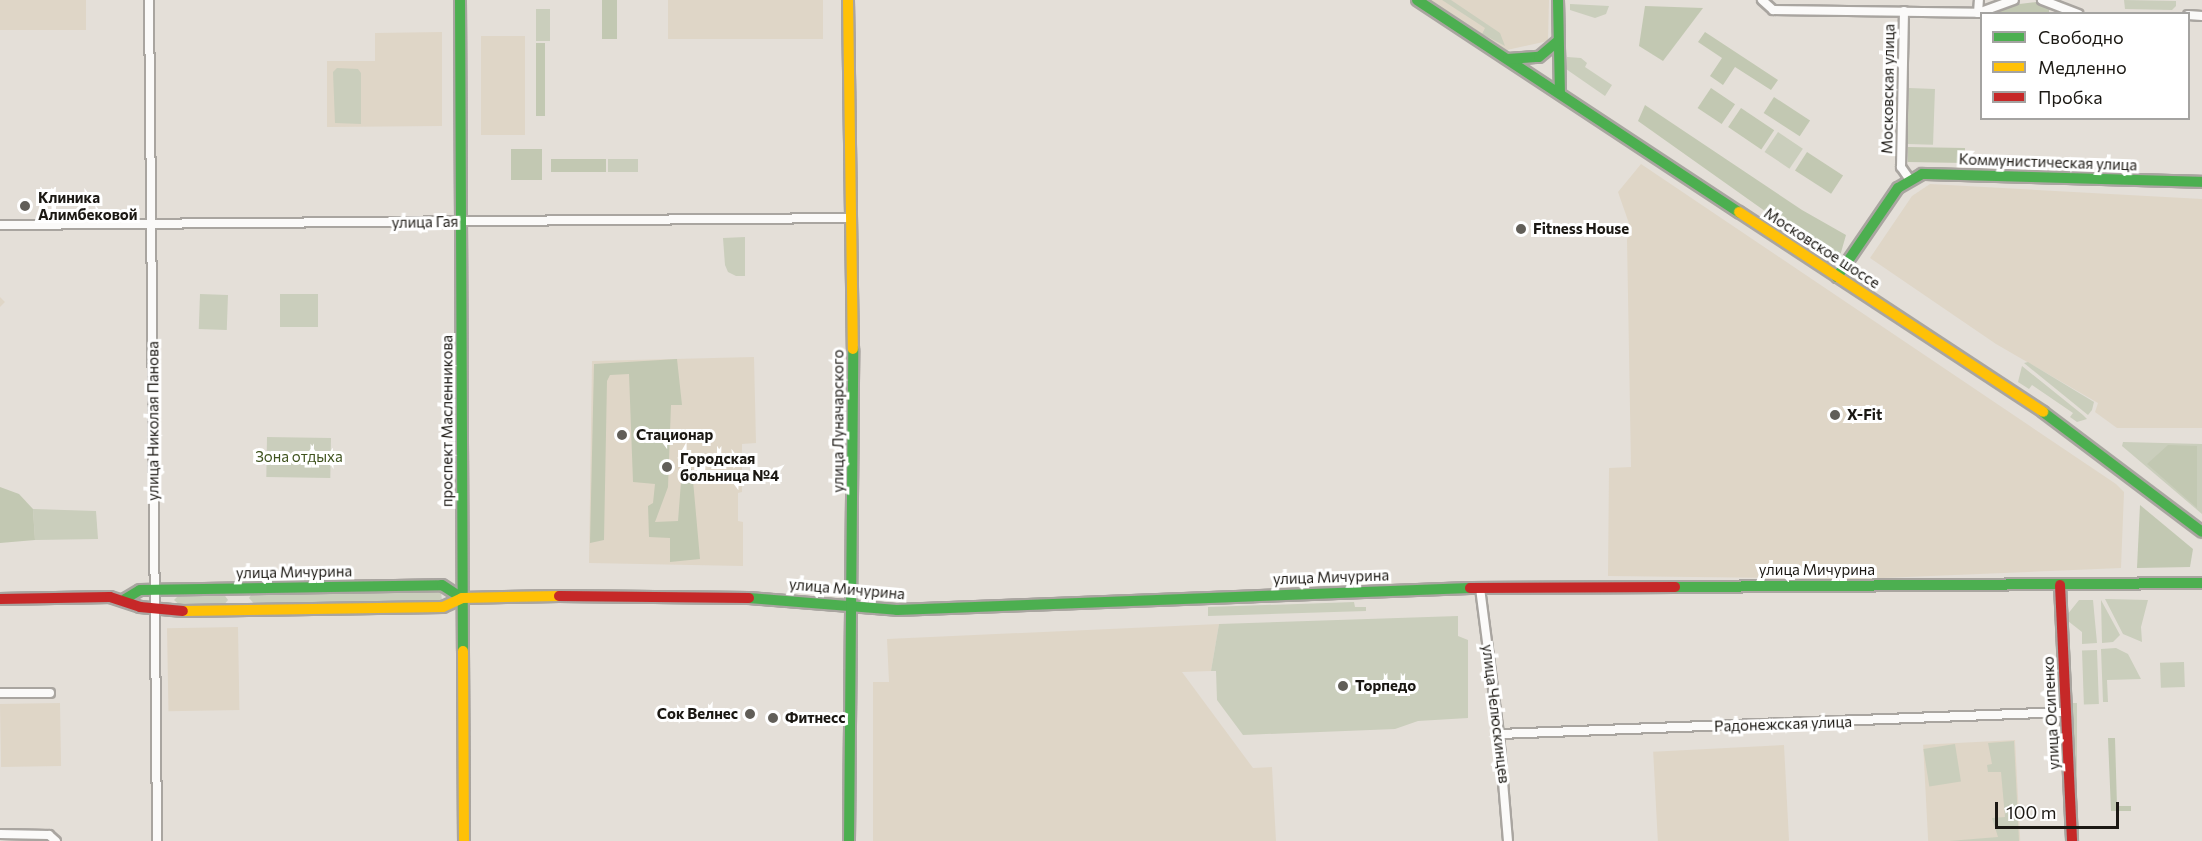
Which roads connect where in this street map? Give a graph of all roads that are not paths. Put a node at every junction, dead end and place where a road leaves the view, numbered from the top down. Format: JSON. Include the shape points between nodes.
{"nodes":[{"id":1,"x":149,"y":0,"type":"edge"},
{"id":2,"x":460,"y":0,"type":"edge"},
{"id":3,"x":848,"y":0,"type":"edge"},
{"id":4,"x":1417,"y":0,"type":"edge"},
{"id":5,"x":1558,"y":0,"type":"edge"},
{"id":6,"x":1762,"y":0,"type":"edge"},
{"id":7,"x":1978,"y":0,"type":"edge"},
{"id":8,"x":2014,"y":0,"type":"edge"},
{"id":9,"x":2042,"y":0,"type":"edge"},
{"id":10,"x":1904,"y":12,"type":"junction"},
{"id":11,"x":1981,"y":12,"type":"edge"},
{"id":12,"x":2073,"y":12,"type":"edge"},
{"id":13,"x":1978,"y":13,"type":"joint"},
{"id":14,"x":1558,"y":41,"type":"junction"},
{"id":15,"x":1508,"y":59,"type":"junction"},
{"id":16,"x":1560,"y":93,"type":"junction"},
{"id":17,"x":1910,"y":180,"type":"junction"},
{"id":18,"x":2202,"y":182,"type":"edge"},
{"id":19,"x":850,"y":218,"type":"junction"},
{"id":20,"x":462,"y":222,"type":"junction"},
{"id":21,"x":152,"y":224,"type":"junction"},
{"id":22,"x":0,"y":225,"type":"edge"},
{"id":23,"x":1837,"y":277,"type":"junction"},
{"id":24,"x":2202,"y":532,"type":"edge"},
{"id":25,"x":2202,"y":584,"type":"edge"},
{"id":26,"x":2060,"y":585,"type":"junction"},
{"id":27,"x":1480,"y":588,"type":"junction"},
{"id":28,"x":152,"y":589,"type":"junction"},
{"id":29,"x":462,"y":598,"type":"junction"},
{"id":30,"x":0,"y":599,"type":"edge"},
{"id":31,"x":125,"y":599,"type":"junction"},
{"id":32,"x":850,"y":606,"type":"junction"},
{"id":33,"x":153,"y":609,"type":"junction"},
{"id":34,"x":0,"y":693,"type":"edge"},
{"id":35,"x":50,"y":693,"type":"dead end"},
{"id":36,"x":2066,"y":712,"type":"junction"},
{"id":37,"x":1499,"y":734,"type":"junction"},
{"id":38,"x":0,"y":834,"type":"edge"},
{"id":39,"x":56,"y":841,"type":"edge"},
{"id":40,"x":157,"y":841,"type":"edge"},
{"id":41,"x":464,"y":841,"type":"edge"},
{"id":42,"x":849,"y":841,"type":"edge"},
{"id":43,"x":1508,"y":841,"type":"edge"},
{"id":44,"x":2072,"y":841,"type":"edge"}],
"edges":[{"from":1,"to":21,"type":"street","name":"улица Николая Панова"},
{"from":2,"to":20,"type":"main road","name":"проспект Масленникова"},
{"from":3,"to":19,"type":"main road","name":"улица Луначарского"},
{"from":4,"to":15,"type":"main road","name":"Московское шоссе"},
{"from":5,"to":14,"type":"main road"},
{"from":6,"to":10,"type":"street","via":[[1773,10]]},
{"from":7,"to":13,"type":"street"},
{"from":8,"to":11,"type":"street"},
{"from":9,"to":12,"type":"street"},
{"from":10,"to":13,"type":"street"},
{"from":10,"to":17,"type":"street","name":"Московская улица","via":[[1901,167]]},
{"from":14,"to":15,"type":"main road","via":[[1539,57]]},
{"from":14,"to":16,"type":"main road"},
{"from":15,"to":16,"type":"main road","name":"Московское шоссе"},
{"from":16,"to":23,"type":"main road","name":"Московское шоссе"},
{"from":17,"to":18,"type":"main road","name":"Коммунистическая улица","via":[[1928,173]]},
{"from":17,"to":23,"type":"main road","name":"Коммунистическая улица","via":[[1898,188]]},
{"from":19,"to":20,"type":"street","name":"улица Гая"},
{"from":19,"to":32,"type":"main road","name":"улица Луначарского","via":[[854,404]]},
{"from":20,"to":21,"type":"street","name":"улица Гая"},
{"from":20,"to":29,"type":"main road","name":"проспект Масленникова"},
{"from":21,"to":22,"type":"street","name":"улица Гая"},
{"from":21,"to":28,"type":"street","name":"улица Николая Панова"},
{"from":23,"to":24,"type":"main road","name":"Московское шоссе","via":[[2103,453]]},
{"from":25,"to":26,"type":"main road","name":"улица Мичурина"},
{"from":26,"to":27,"type":"main road","name":"улица Мичурина"},
{"from":26,"to":36,"type":"main road","name":"улица Осипенко"},
{"from":27,"to":32,"type":"main road","name":"улица Мичурина","via":[[897,610]]},
{"from":27,"to":37,"type":"street","name":"улица Челюскинцев"},
{"from":28,"to":29,"type":"main road","name":"улица Мичурина","via":[[442,585]]},
{"from":28,"to":31,"type":"main road","name":"улица Мичурина","via":[[140,590]]},
{"from":28,"to":33,"type":"street","name":"улица Николая Панова"},
{"from":29,"to":32,"type":"main road","name":"улица Мичурина","via":[[727,598]]},
{"from":29,"to":33,"type":"main road","name":"улица Мичурина","via":[[443,607]]},
{"from":29,"to":41,"type":"main road","name":"проспект Масленникова"},
{"from":30,"to":31,"type":"main road","name":"улица Мичурина"},
{"from":31,"to":33,"type":"main road","name":"улица Мичурина"},
{"from":32,"to":42,"type":"main road","name":"улица Луначарского"},
{"from":33,"to":40,"type":"street","name":"улица Николая Панова"},
{"from":34,"to":35,"type":"street"},
{"from":36,"to":37,"type":"street","name":"Радонежская улица"},
{"from":36,"to":44,"type":"main road","name":"улица Осипенко"},
{"from":37,"to":43,"type":"street","name":"улица Челюскинцев"},
{"from":38,"to":39,"type":"street","via":[[49,835]]}]}
